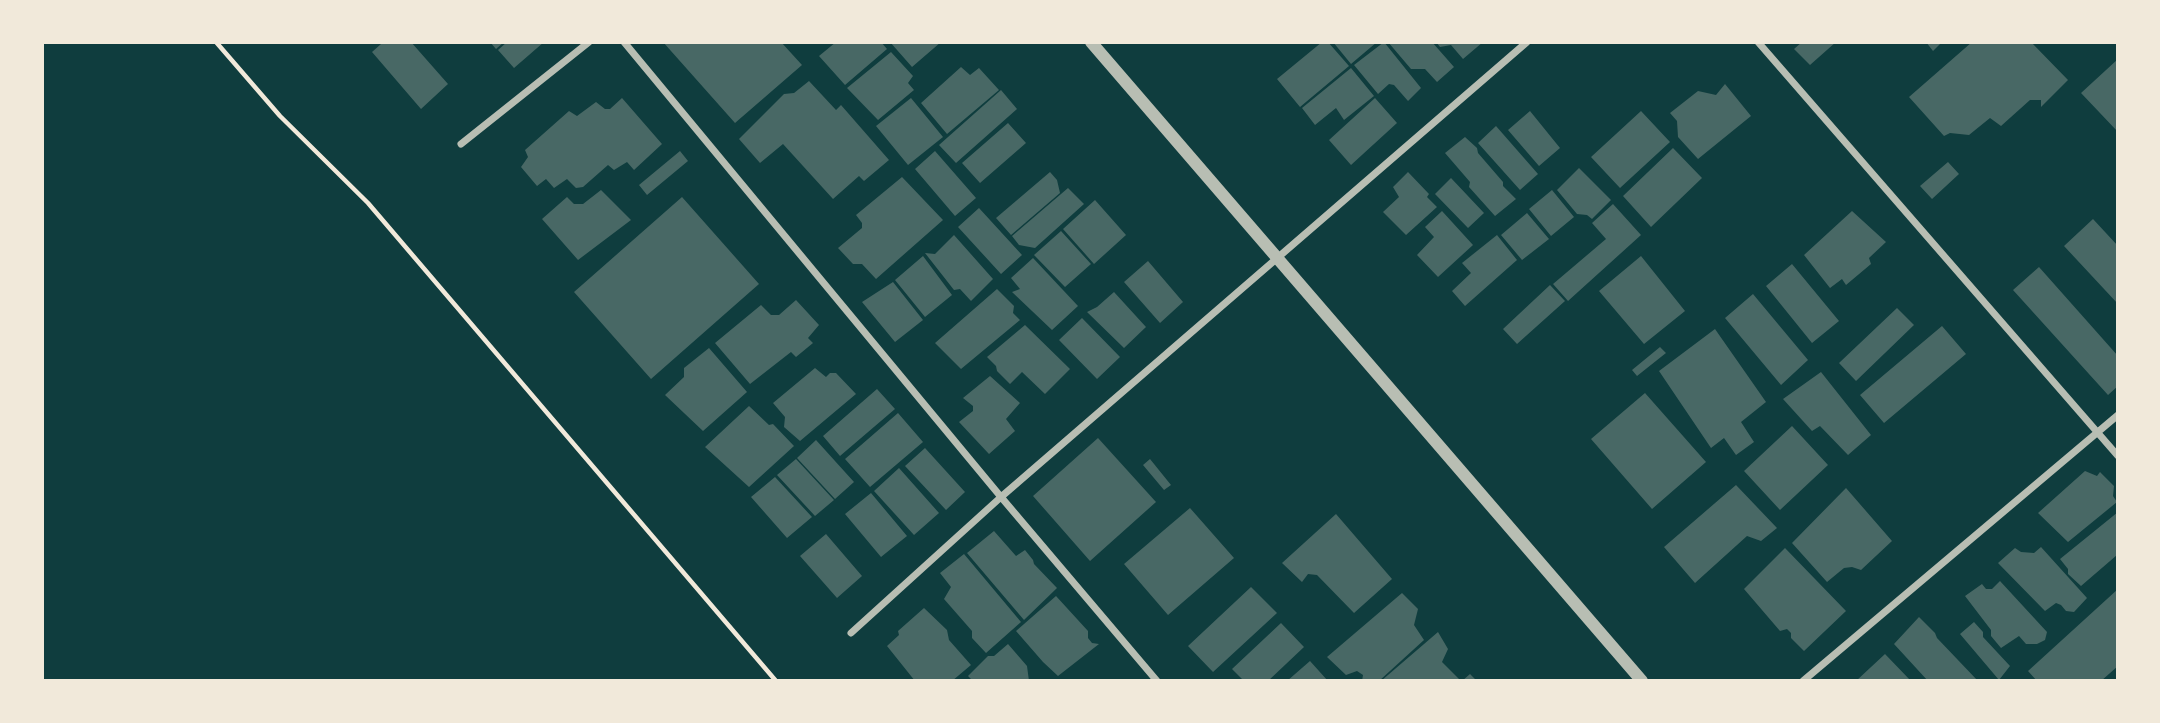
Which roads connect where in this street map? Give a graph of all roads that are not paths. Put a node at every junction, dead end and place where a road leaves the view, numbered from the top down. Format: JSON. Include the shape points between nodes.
{"nodes":[{"id":1,"x":589,"y":42,"type":"edge"},
{"id":2,"x":624,"y":42,"type":"edge"},
{"id":3,"x":1091,"y":42,"type":"edge"},
{"id":4,"x":1527,"y":42,"type":"edge"},
{"id":5,"x":1758,"y":42,"type":"edge"},
{"id":6,"x":461,"y":144,"type":"dead end"},
{"id":7,"x":1276,"y":259,"type":"junction"},
{"id":8,"x":2118,"y":415,"type":"edge"},
{"id":9,"x":2098,"y":432,"type":"junction"},
{"id":10,"x":2118,"y":456,"type":"edge"},
{"id":11,"x":1001,"y":497,"type":"junction"},
{"id":12,"x":851,"y":633,"type":"dead end"},
{"id":13,"x":1157,"y":681,"type":"edge"},
{"id":14,"x":1642,"y":681,"type":"edge"},
{"id":15,"x":1804,"y":681,"type":"edge"}],
"edges":[{"from":1,"to":6,"type":"street"},
{"from":2,"to":11,"type":"street"},
{"from":3,"to":7,"type":"street"},
{"from":4,"to":7,"type":"street"},
{"from":5,"to":9,"type":"street"},
{"from":7,"to":11,"type":"street"},
{"from":7,"to":14,"type":"street"},
{"from":8,"to":9,"type":"street"},
{"from":9,"to":10,"type":"street"},
{"from":9,"to":15,"type":"street"},
{"from":11,"to":12,"type":"street"},
{"from":11,"to":13,"type":"street"}]}
